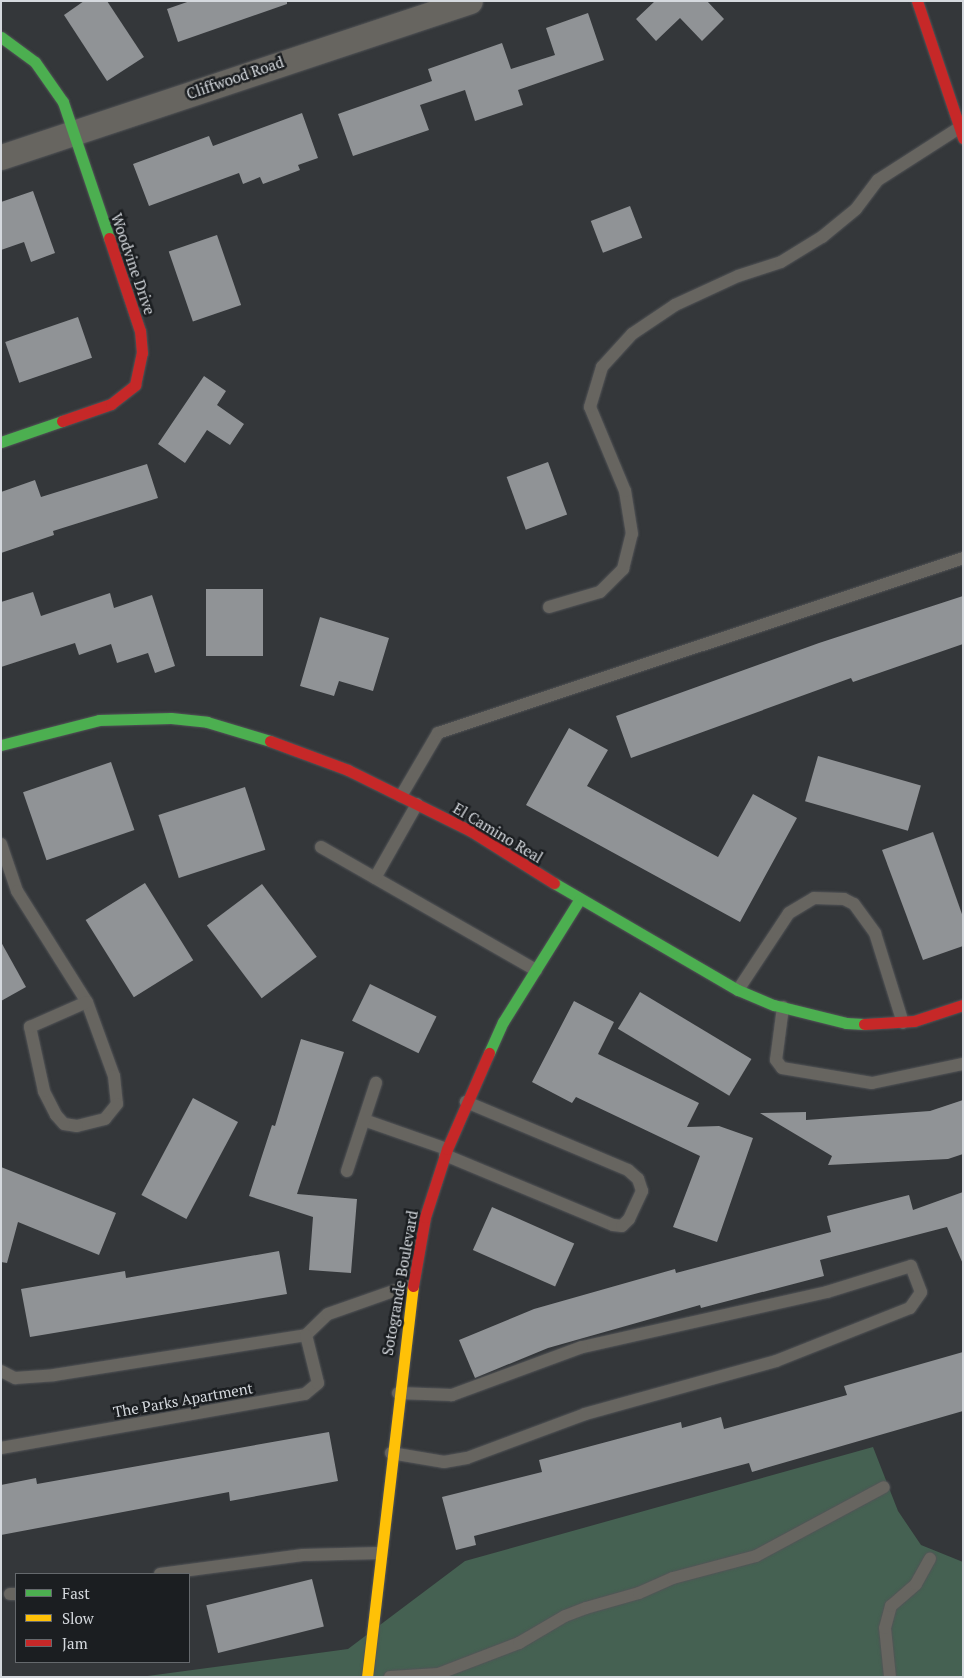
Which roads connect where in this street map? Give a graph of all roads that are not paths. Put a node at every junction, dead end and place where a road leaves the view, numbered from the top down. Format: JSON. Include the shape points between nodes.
{"nodes":[{"id":1,"x":470,"y":1,"type":"edge"},
{"id":2,"x":917,"y":1,"type":"edge"},
{"id":3,"x":1,"y":37,"type":"edge"},
{"id":4,"x":961,"y":133,"type":"edge"},
{"id":5,"x":72,"y":135,"type":"junction"},
{"id":6,"x":1,"y":158,"type":"edge"},
{"id":7,"x":1,"y":442,"type":"edge"},
{"id":8,"x":963,"y":558,"type":"edge"},
{"id":9,"x":549,"y":607,"type":"dead end"},
{"id":10,"x":1,"y":745,"type":"edge"},
{"id":11,"x":401,"y":796,"type":"junction"},
{"id":12,"x":417,"y":804,"type":"junction"},
{"id":13,"x":1,"y":844,"type":"edge"},
{"id":14,"x":321,"y":847,"type":"dead end"},
{"id":15,"x":375,"y":878,"type":"junction"},
{"id":16,"x":580,"y":899,"type":"junction"},
{"id":17,"x":536,"y":970,"type":"junction"},
{"id":18,"x":738,"y":990,"type":"junction"},
{"id":19,"x":87,"y":1002,"type":"junction"},
{"id":20,"x":963,"y":1005,"type":"edge"},
{"id":21,"x":783,"y":1007,"type":"junction"},
{"id":22,"x":903,"y":1022,"type":"junction"},
{"id":23,"x":963,"y":1064,"type":"edge"},
{"id":24,"x":376,"y":1083,"type":"dead end"},
{"id":25,"x":466,"y":1102,"type":"junction"},
{"id":26,"x":364,"y":1120,"type":"junction"},
{"id":27,"x":446,"y":1152,"type":"junction"},
{"id":28,"x":347,"y":1171,"type":"dead end"},
{"id":29,"x":413,"y":1284,"type":"junction"},
{"id":30,"x":306,"y":1334,"type":"junction"},
{"id":31,"x":1,"y":1372,"type":"edge"},
{"id":32,"x":398,"y":1393,"type":"junction"},
{"id":33,"x":1,"y":1448,"type":"edge"},
{"id":34,"x":391,"y":1453,"type":"junction"},
{"id":35,"x":884,"y":1488,"type":"dead end"},
{"id":36,"x":380,"y":1553,"type":"junction"},
{"id":37,"x":930,"y":1559,"type":"dead end"},
{"id":38,"x":168,"y":1573,"type":"edge"},
{"id":39,"x":889,"y":1675,"type":"edge"},
{"id":40,"x":366,"y":1677,"type":"edge"},
{"id":41,"x":390,"y":1677,"type":"edge"}],
"edges":[{"from":1,"to":5,"type":"street","name":"Cliffwood Road","via":[[249,72]]},
{"from":2,"to":4,"type":"street"},
{"from":3,"to":5,"type":"street","name":"Woodvine Drive","via":[[35,62],[51,81],[63,102]]},
{"from":4,"to":9,"type":"lane","via":[[878,180],[856,209],[781,262],[738,276],[675,305],[632,334],[602,368],[590,407],[625,491],[632,534],[623,569],[600,592]]},
{"from":5,"to":6,"type":"street","name":"Cliffwood Road"},
{"from":5,"to":7,"type":"street","name":"Woodvine Drive","via":[[140,330],[142,353],[139,375],[135,384],[111,404]]},
{"from":8,"to":11,"type":"lane","via":[[438,733]]},
{"from":10,"to":11,"type":"street","name":"El Camino Real","via":[[99,720],[171,718],[208,722],[253,734],[348,770]]},
{"from":11,"to":12,"type":"street","name":"El Camino Real"},
{"from":12,"to":15,"type":"lane"},
{"from":12,"to":16,"type":"street","name":"El Camino Real","via":[[470,831]]},
{"from":13,"to":19,"type":"lane","via":[[17,891]]},
{"from":14,"to":15,"type":"lane"},
{"from":15,"to":17,"type":"lane"},
{"from":16,"to":17,"type":"street","name":"Sotogrande Boulevard"},
{"from":16,"to":18,"type":"street","name":"El Camino Real"},
{"from":17,"to":25,"type":"street","name":"Sotogrande Boulevard","via":[[503,1022]]},
{"from":18,"to":21,"type":"street","name":"El Camino Real"},
{"from":18,"to":22,"type":"lane","via":[[789,913],[814,898],[844,899],[854,904],[875,932]]},
{"from":19,"to":19,"type":"lane","via":[[114,1076],[118,1104],[105,1119],[77,1126],[64,1124],[44,1091],[30,1027]]},
{"from":20,"to":22,"type":"street","name":"El Camino Real"},
{"from":21,"to":22,"type":"street","name":"El Camino Real","via":[[846,1022]]},
{"from":21,"to":23,"type":"lane","via":[[776,1060],[789,1070],[872,1083]]},
{"from":24,"to":26,"type":"lane"},
{"from":25,"to":27,"type":"street","name":"Sotogrande Boulevard"},
{"from":25,"to":27,"type":"lane","via":[[628,1170],[638,1179],[642,1191],[629,1219],[622,1226],[613,1225]]},
{"from":26,"to":27,"type":"lane"},
{"from":26,"to":28,"type":"lane"},
{"from":27,"to":29,"type":"street","name":"Sotogrande Boulevard","via":[[425,1216]]},
{"from":29,"to":30,"type":"lane","via":[[328,1314]]},
{"from":29,"to":32,"type":"street","name":"Sotogrande Boulevard"},
{"from":30,"to":31,"type":"lane","via":[[54,1375],[15,1378]]},
{"from":30,"to":33,"type":"lane","name":"The Parks Apartment","via":[[318,1383],[305,1394]]},
{"from":32,"to":34,"type":"street","name":"Sotogrande Boulevard"},
{"from":32,"to":34,"type":"lane","via":[[452,1395],[582,1347],[820,1294],[911,1266],[921,1292],[910,1308],[776,1361],[585,1414],[468,1458],[444,1462]]},
{"from":34,"to":36,"type":"street","name":"Sotogrande Boulevard"},
{"from":35,"to":41,"type":"lane","via":[[756,1556],[735,1564],[681,1575],[639,1593],[586,1608],[565,1616],[519,1643],[438,1674]]},
{"from":36,"to":38,"type":"lane","via":[[303,1555]]},
{"from":36,"to":40,"type":"street","name":"Sotogrande Boulevard"},
{"from":37,"to":39,"type":"lane","via":[[916,1584],[891,1606],[885,1628]]}]}
